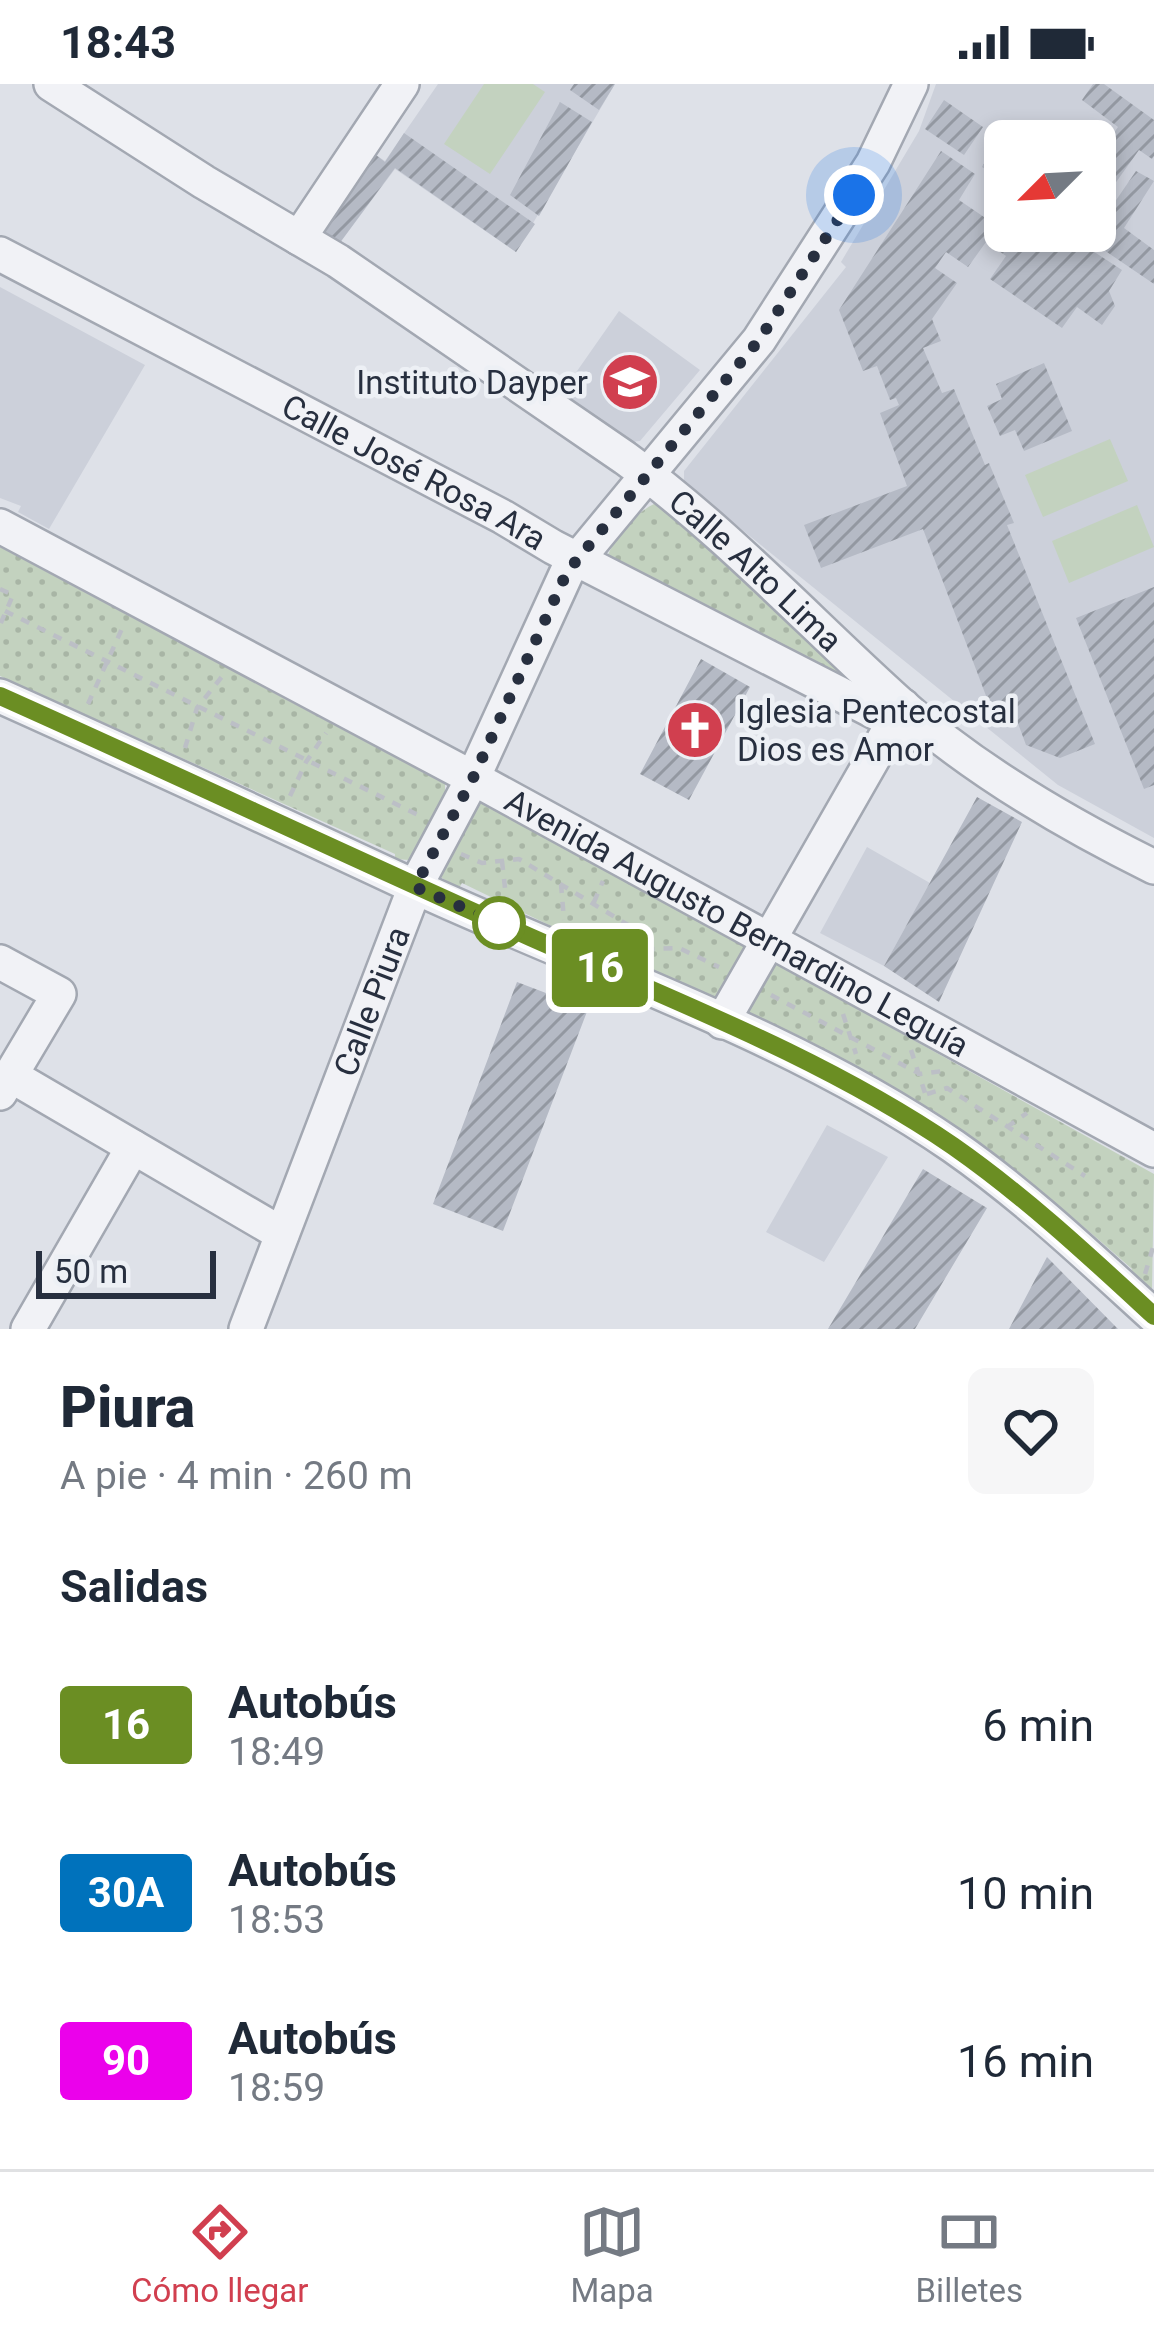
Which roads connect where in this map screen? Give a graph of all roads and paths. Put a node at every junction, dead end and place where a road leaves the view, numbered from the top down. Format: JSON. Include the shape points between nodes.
{"nodes":[{"id":1,"x":51,"y":84,"type":"edge"},
{"id":2,"x":402,"y":84,"type":"edge"},
{"id":3,"x":910,"y":84,"type":"edge"},
{"id":4,"x":298,"y":238,"type":"junction"},
{"id":5,"x":0,"y":254,"type":"edge"},
{"id":6,"x":649,"y":476,"type":"junction"},
{"id":7,"x":0,"y":526,"type":"edge"},
{"id":8,"x":578,"y":560,"type":"junction"},
{"id":9,"x":0,"y":589,"type":"edge"},
{"id":10,"x":5,"y":611,"type":"junction"},
{"id":11,"x":126,"y":619,"type":"dead end"},
{"id":12,"x":0,"y":625,"type":"edge"},
{"id":13,"x":105,"y":663,"type":"junction"},
{"id":14,"x":225,"y":673,"type":"dead end"},
{"id":15,"x":0,"y":696,"type":"edge"},
{"id":16,"x":197,"y":709,"type":"junction"},
{"id":17,"x":86,"y":710,"type":"dead end"},
{"id":18,"x":897,"y":715,"type":"junction"},
{"id":19,"x":329,"y":729,"type":"dead end"},
{"id":20,"x":183,"y":753,"type":"dead end"},
{"id":21,"x":306,"y":762,"type":"junction"},
{"id":22,"x":473,"y":778,"type":"junction"},
{"id":23,"x":288,"y":801,"type":"dead end"},
{"id":24,"x":422,"y":818,"type":"dead end"},
{"id":25,"x":527,"y":849,"type":"dead end"},
{"id":26,"x":457,"y":852,"type":"dead end"},
{"id":27,"x":519,"y":859,"type":"junction"},
{"id":28,"x":502,"y":861,"type":"junction"},
{"id":29,"x":1154,"y":867,"type":"edge"},
{"id":30,"x":606,"y":876,"type":"dead end"},
{"id":31,"x":562,"y":884,"type":"junction"},
{"id":32,"x":415,"y":887,"type":"junction"},
{"id":33,"x":506,"y":900,"type":"dead end"},
{"id":34,"x":594,"y":902,"type":"junction"},
{"id":35,"x":565,"y":927,"type":"dead end"},
{"id":36,"x":767,"y":938,"type":"junction"},
{"id":37,"x":0,"y":962,"type":"edge"},
{"id":38,"x":725,"y":969,"type":"dead end"},
{"id":39,"x":763,"y":991,"type":"dead end"},
{"id":40,"x":722,"y":1022,"type":"junction"},
{"id":41,"x":906,"y":1039,"type":"dead end"},
{"id":42,"x":941,"y":1058,"type":"dead end"},
{"id":43,"x":943,"y":1071,"type":"junction"},
{"id":44,"x":920,"y":1074,"type":"junction"},
{"id":45,"x":5,"y":1084,"type":"edge"},
{"id":46,"x":947,"y":1088,"type":"junction"},
{"id":47,"x":927,"y":1094,"type":"junction"},
{"id":48,"x":923,"y":1102,"type":"dead end"},
{"id":49,"x":1033,"y":1108,"type":"dead end"},
{"id":50,"x":1007,"y":1126,"type":"junction"},
{"id":51,"x":134,"y":1147,"type":"junction"},
{"id":52,"x":1154,"y":1150,"type":"edge"},
{"id":53,"x":1085,"y":1176,"type":"dead end"},
{"id":54,"x":282,"y":1234,"type":"junction"},
{"id":55,"x":1154,"y":1244,"type":"edge"},
{"id":56,"x":1147,"y":1302,"type":"edge"},
{"id":57,"x":28,"y":1329,"type":"edge"},
{"id":58,"x":246,"y":1329,"type":"edge"}],
"edges":[{"from":1,"to":4,"type":"street","name":"Calle Alto Lima"},
{"from":2,"to":4,"type":"street"},
{"from":3,"to":6,"type":"street","name":"Calle Piura","via":[[814,259]]},
{"from":4,"to":6,"type":"street","name":"Calle Alto Lima"},
{"from":5,"to":8,"type":"street","name":"Calle José Rosa Ara"},
{"from":6,"to":8,"type":"street","name":"Calle Piura"},
{"from":6,"to":18,"type":"street","name":"Calle Alto Lima"},
{"from":7,"to":22,"type":"street","name":"Avenida Augusto Bernardino Leguía"},
{"from":8,"to":18,"type":"street","name":"Calle José Rosa Ara"},
{"from":8,"to":22,"type":"street","name":"Calle Piura"},
{"from":9,"to":10,"type":"path","via":[[13,595]]},
{"from":10,"to":12,"type":"path"},
{"from":10,"to":13,"type":"path"},
{"from":11,"to":13,"type":"path"},
{"from":13,"to":16,"type":"path"},
{"from":13,"to":17,"type":"path"},
{"from":14,"to":16,"type":"path"},
{"from":15,"to":32,"type":"street"},
{"from":16,"to":20,"type":"path"},
{"from":16,"to":21,"type":"path"},
{"from":18,"to":29,"type":"street","name":"Calle Alto Lima"},
{"from":18,"to":36,"type":"street"},
{"from":19,"to":21,"type":"path"},
{"from":21,"to":23,"type":"path"},
{"from":21,"to":24,"type":"path"},
{"from":22,"to":32,"type":"street","name":"Calle Piura"},
{"from":22,"to":36,"type":"street","name":"Avenida Augusto Bernardino Leguía"},
{"from":25,"to":27,"type":"path"},
{"from":26,"to":28,"type":"path"},
{"from":27,"to":28,"type":"path"},
{"from":27,"to":31,"type":"path"},
{"from":28,"to":33,"type":"path"},
{"from":30,"to":34,"type":"path"},
{"from":31,"to":34,"type":"path"},
{"from":31,"to":35,"type":"path"},
{"from":32,"to":40,"type":"street"},
{"from":32,"to":54,"type":"street","name":"Calle Piura"},
{"from":34,"to":38,"type":"path","via":[[643,934],[652,950],[679,948]]},
{"from":36,"to":40,"type":"street"},
{"from":36,"to":52,"type":"street","name":"Avenida Augusto Bernardino Leguía"},
{"from":37,"to":45,"type":"street","via":[[59,994]]},
{"from":39,"to":44,"type":"path"},
{"from":40,"to":56,"type":"street","via":[[949,1143]]},
{"from":41,"to":44,"type":"path"},
{"from":42,"to":43,"type":"path"},
{"from":43,"to":44,"type":"path"},
{"from":43,"to":46,"type":"path"},
{"from":44,"to":47,"type":"path"},
{"from":45,"to":51,"type":"street"},
{"from":46,"to":47,"type":"path"},
{"from":46,"to":50,"type":"path"},
{"from":47,"to":48,"type":"path"},
{"from":49,"to":50,"type":"path"},
{"from":50,"to":53,"type":"path"},
{"from":51,"to":54,"type":"street"},
{"from":51,"to":57,"type":"street"},
{"from":54,"to":58,"type":"street","name":"Calle Piura"},
{"from":55,"to":56,"type":"path"}]}
